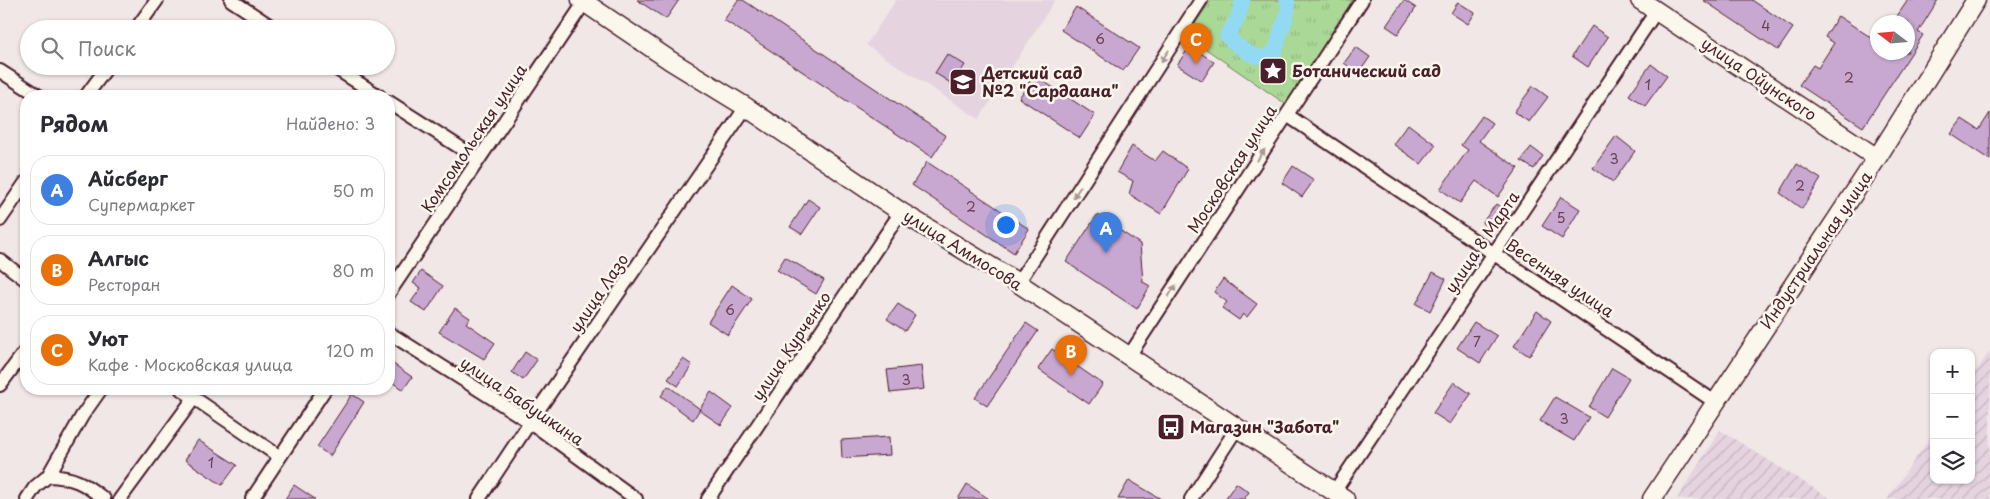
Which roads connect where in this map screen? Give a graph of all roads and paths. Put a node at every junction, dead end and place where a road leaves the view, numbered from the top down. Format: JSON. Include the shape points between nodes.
{"nodes":[{"id":1,"x":157,"y":0,"type":"edge"},
{"id":2,"x":231,"y":0,"type":"edge"},
{"id":3,"x":1201,"y":0,"type":"edge"},
{"id":4,"x":1362,"y":0,"type":"edge"},
{"id":5,"x":1640,"y":0,"type":"edge"},
{"id":6,"x":1976,"y":0,"type":"edge"},
{"id":7,"x":584,"y":1,"type":"edge"},
{"id":8,"x":1657,"y":10,"type":"junction"},
{"id":9,"x":143,"y":20,"type":"edge"},
{"id":10,"x":261,"y":20,"type":"edge"},
{"id":11,"x":0,"y":71,"type":"edge"},
{"id":12,"x":101,"y":75,"type":"edge"},
{"id":13,"x":346,"y":75,"type":"edge"},
{"id":14,"x":30,"y":90,"type":"edge"},
{"id":15,"x":90,"y":90,"type":"edge"},
{"id":16,"x":370,"y":90,"type":"edge"},
{"id":17,"x":395,"y":106,"type":"edge"},
{"id":18,"x":746,"y":107,"type":"junction"},
{"id":19,"x":1287,"y":115,"type":"junction"},
{"id":20,"x":1877,"y":158,"type":"junction"},
{"id":21,"x":478,"y":159,"type":"junction"},
{"id":22,"x":20,"y":191,"type":"edge"},
{"id":23,"x":901,"y":212,"type":"junction"},
{"id":24,"x":0,"y":220,"type":"edge"},
{"id":25,"x":1494,"y":254,"type":"junction"},
{"id":26,"x":0,"y":260,"type":"edge"},
{"id":27,"x":20,"y":275,"type":"edge"},
{"id":28,"x":1018,"y":283,"type":"junction"},
{"id":29,"x":395,"y":284,"type":"edge"},
{"id":30,"x":395,"y":337,"type":"edge"},
{"id":31,"x":1129,"y":356,"type":"junction"},
{"id":32,"x":20,"y":358,"type":"edge"},
{"id":33,"x":0,"y":386,"type":"edge"},
{"id":34,"x":97,"y":395,"type":"edge"},
{"id":35,"x":190,"y":395,"type":"edge"},
{"id":36,"x":321,"y":395,"type":"edge"},
{"id":37,"x":194,"y":398,"type":"junction"},
{"id":38,"x":1715,"y":402,"type":"junction"},
{"id":39,"x":530,"y":422,"type":"junction"},
{"id":40,"x":1237,"y":428,"type":"junction"},
{"id":41,"x":280,"y":457,"type":"junction"},
{"id":42,"x":48,"y":476,"type":"junction"},
{"id":43,"x":1339,"y":495,"type":"edge"},
{"id":44,"x":27,"y":499,"type":"edge"},
{"id":45,"x":104,"y":499,"type":"edge"},
{"id":46,"x":120,"y":499,"type":"edge"},
{"id":47,"x":252,"y":499,"type":"edge"},
{"id":48,"x":479,"y":499,"type":"edge"},
{"id":49,"x":636,"y":499,"type":"edge"},
{"id":50,"x":708,"y":499,"type":"edge"},
{"id":51,"x":1191,"y":499,"type":"edge"},
{"id":52,"x":1652,"y":499,"type":"edge"}],
"edges":[{"from":1,"to":9,"type":"street"},
{"from":2,"to":10,"type":"street"},
{"from":3,"to":28,"type":"street","one_way":true},
{"from":4,"to":19,"type":"street","name":"Московская улица"},
{"from":5,"to":8,"type":"main road","name":"улица Ойунского"},
{"from":6,"to":20,"type":"main road","name":"Индустриальная улица"},
{"from":7,"to":18,"type":"main road","name":"улица Аммосова"},
{"from":7,"to":21,"type":"street","name":"Комсомольская улица"},
{"from":8,"to":20,"type":"main road","name":"улица Ойунского"},
{"from":8,"to":25,"type":"street","name":"улица 8 Марта"},
{"from":11,"to":14,"type":"street"},
{"from":12,"to":15,"type":"street"},
{"from":13,"to":16,"type":"street"},
{"from":17,"to":21,"type":"street"},
{"from":18,"to":23,"type":"main road","name":"улица Аммосова"},
{"from":18,"to":39,"type":"street","name":"улица Лазо"},
{"from":19,"to":25,"type":"street","name":"Весенняя улица"},
{"from":31,"to":19,"type":"street","name":"Московская улица","one_way":true},
{"from":20,"to":38,"type":"main road","name":"Индустриальная улица"},
{"from":21,"to":29,"type":"street","name":"Комсомольская улица"},
{"from":22,"to":24,"type":"street"},
{"from":23,"to":28,"type":"main road","name":"улица Аммосова"},
{"from":23,"to":50,"type":"street","name":"улица Курченко"},
{"from":25,"to":38,"type":"street","name":"Весенняя улица"},
{"from":25,"to":43,"type":"street","name":"улица 8 Марта"},
{"from":26,"to":27,"type":"street"},
{"from":28,"to":31,"type":"main road","name":"улица Аммосова"},
{"from":30,"to":39,"type":"street","name":"улица Бабушкина"},
{"from":31,"to":40,"type":"main road","name":"улица Аммосова"},
{"from":32,"to":33,"type":"street"},
{"from":34,"to":42,"type":"street"},
{"from":35,"to":37,"type":"street"},
{"from":36,"to":41,"type":"street"},
{"from":37,"to":41,"type":"street"},
{"from":37,"to":46,"type":"street"},
{"from":38,"to":52,"type":"main road","name":"Индустриальная улица"},
{"from":39,"to":48,"type":"street","name":"улица Лазо"},
{"from":39,"to":49,"type":"street","name":"улица Бабушкина"},
{"from":40,"to":43,"type":"main road","name":"улица Аммосова"},
{"from":40,"to":51,"type":"street"},
{"from":41,"to":47,"type":"street"},
{"from":42,"to":44,"type":"street"},
{"from":42,"to":45,"type":"street","via":[[68,477]]}]}
